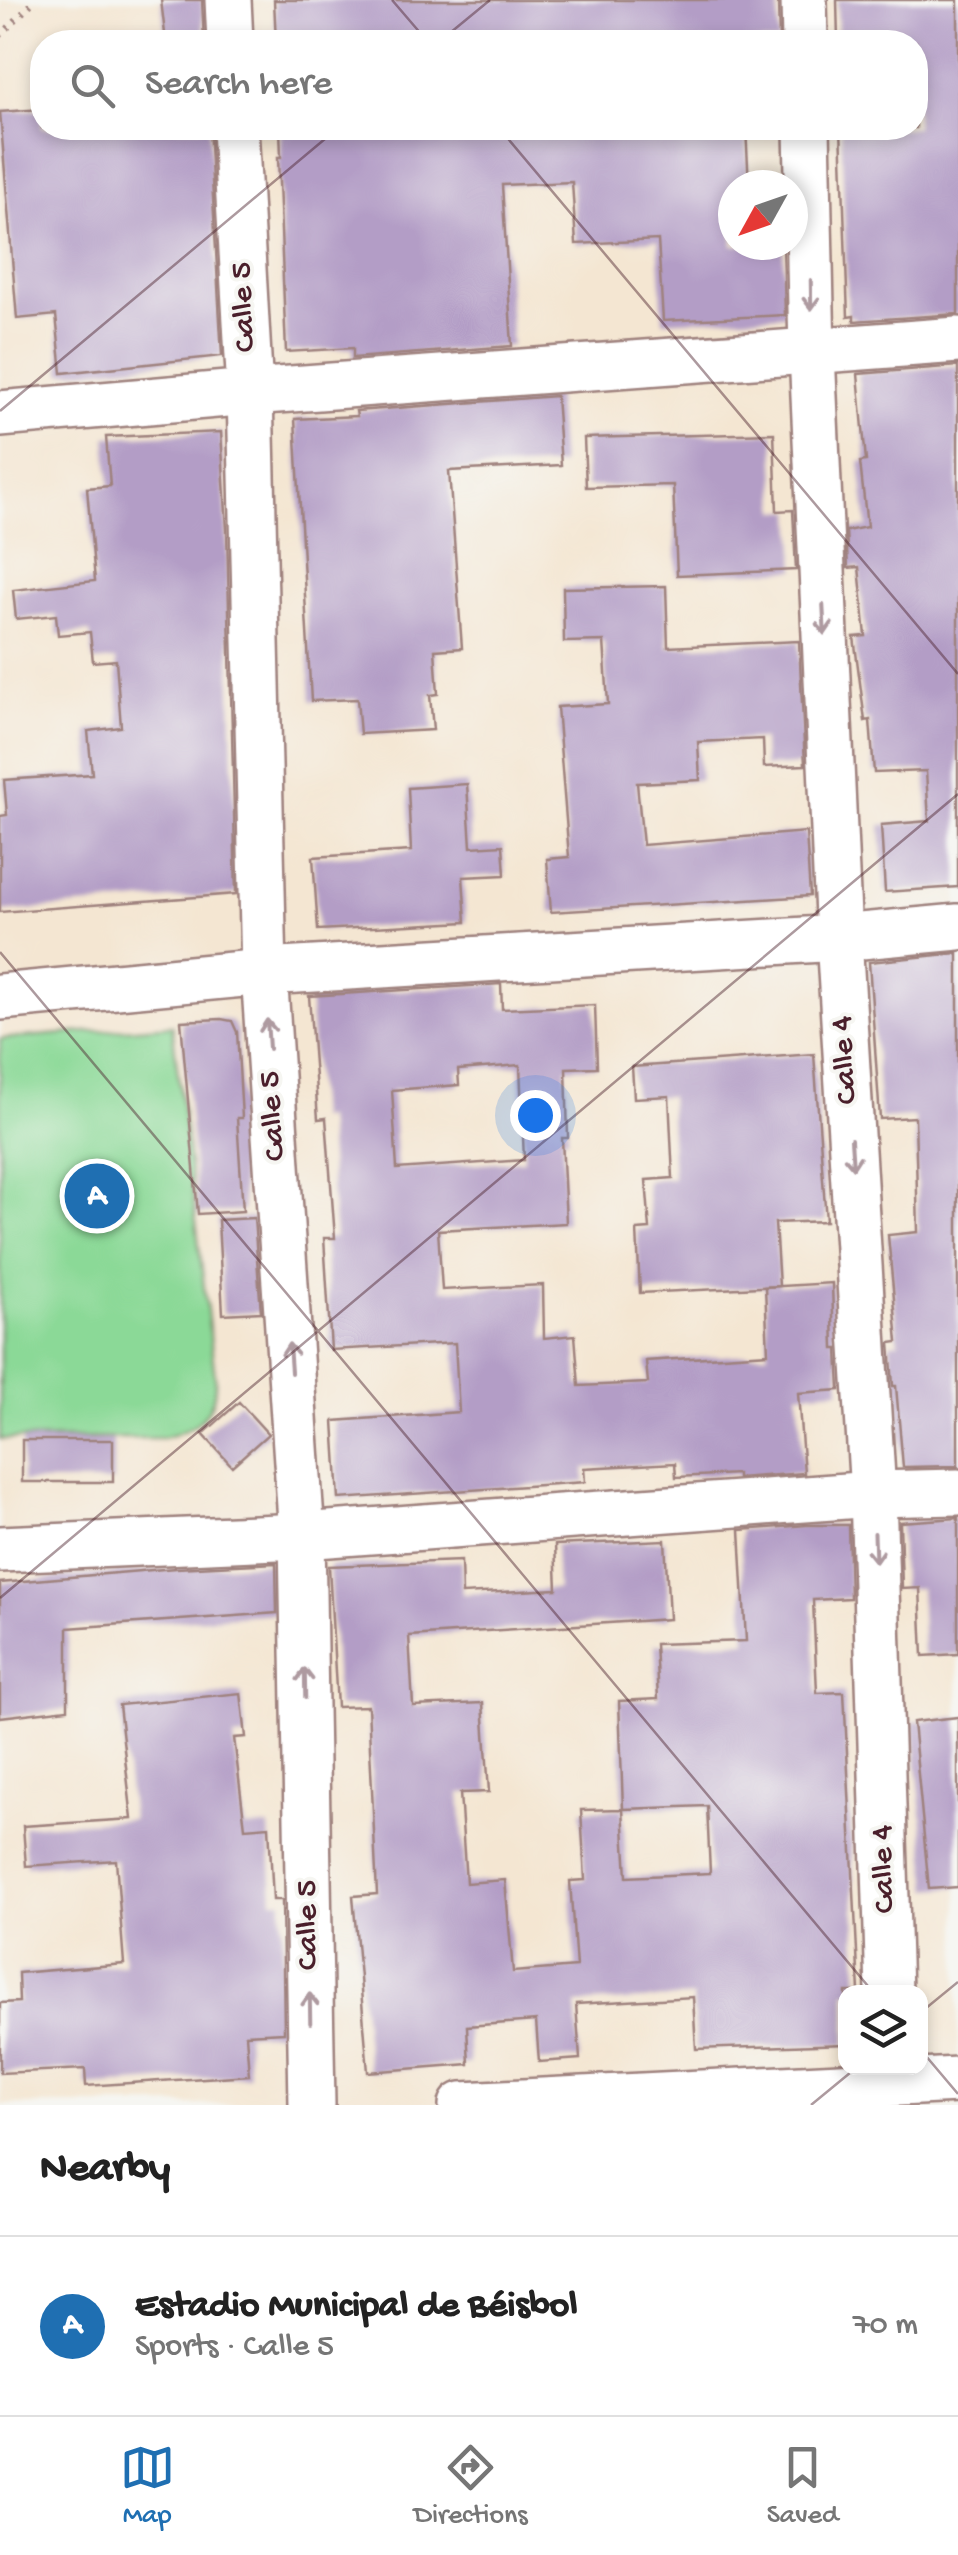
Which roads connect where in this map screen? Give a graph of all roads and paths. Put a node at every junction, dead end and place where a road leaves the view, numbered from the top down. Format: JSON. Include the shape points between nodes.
{"nodes":[{"id":1,"x":35,"y":0,"type":"edge"},
{"id":2,"x":228,"y":0,"type":"edge"},
{"id":3,"x":804,"y":0,"type":"edge"},
{"id":4,"x":229,"y":30,"type":"edge"},
{"id":5,"x":805,"y":30,"type":"edge"},
{"id":6,"x":0,"y":36,"type":"edge"},
{"id":7,"x":236,"y":140,"type":"edge"},
{"id":8,"x":807,"y":140,"type":"edge"},
{"id":9,"x":958,"y":340,"type":"edge"},
{"id":10,"x":812,"y":353,"type":"junction"},
{"id":11,"x":250,"y":392,"type":"junction"},
{"id":12,"x":0,"y":414,"type":"edge"},
{"id":13,"x":958,"y":926,"type":"edge"},
{"id":14,"x":838,"y":938,"type":"junction"},
{"id":15,"x":264,"y":972,"type":"junction"},
{"id":16,"x":0,"y":998,"type":"edge"},
{"id":17,"x":958,"y":1492,"type":"edge"},
{"id":18,"x":873,"y":1494,"type":"junction"},
{"id":19,"x":302,"y":1536,"type":"junction"},
{"id":20,"x":0,"y":1549,"type":"edge"},
{"id":21,"x":888,"y":1985,"type":"edge"},
{"id":22,"x":958,"y":2080,"type":"edge"},
{"id":23,"x":892,"y":2085,"type":"edge"},
{"id":24,"x":312,"y":2105,"type":"edge"},
{"id":25,"x":462,"y":2105,"type":"edge"}],
"edges":[{"from":1,"to":6,"type":"path"},
{"from":2,"to":4,"type":"street"},
{"from":3,"to":5,"type":"street"},
{"from":7,"to":11,"type":"street","name":"Calle 5"},
{"from":8,"to":10,"type":"street","name":"Calle 4","one_way":true},
{"from":9,"to":10,"type":"street"},
{"from":10,"to":11,"type":"street"},
{"from":10,"to":14,"type":"street","name":"Calle 4","one_way":true},
{"from":11,"to":12,"type":"street"},
{"from":11,"to":15,"type":"street","name":"Calle 5"},
{"from":13,"to":14,"type":"street"},
{"from":14,"to":15,"type":"street"},
{"from":14,"to":18,"type":"street","name":"Calle 4","one_way":true},
{"from":15,"to":16,"type":"street"},
{"from":19,"to":15,"type":"street","name":"Calle 5","one_way":true},
{"from":17,"to":18,"type":"street"},
{"from":18,"to":19,"type":"street"},
{"from":18,"to":21,"type":"street","name":"Calle 4","one_way":true},
{"from":19,"to":20,"type":"street"},
{"from":24,"to":19,"type":"street","name":"Calle 5","one_way":true},
{"from":22,"to":23,"type":"street"},
{"from":23,"to":25,"type":"street"}]}
